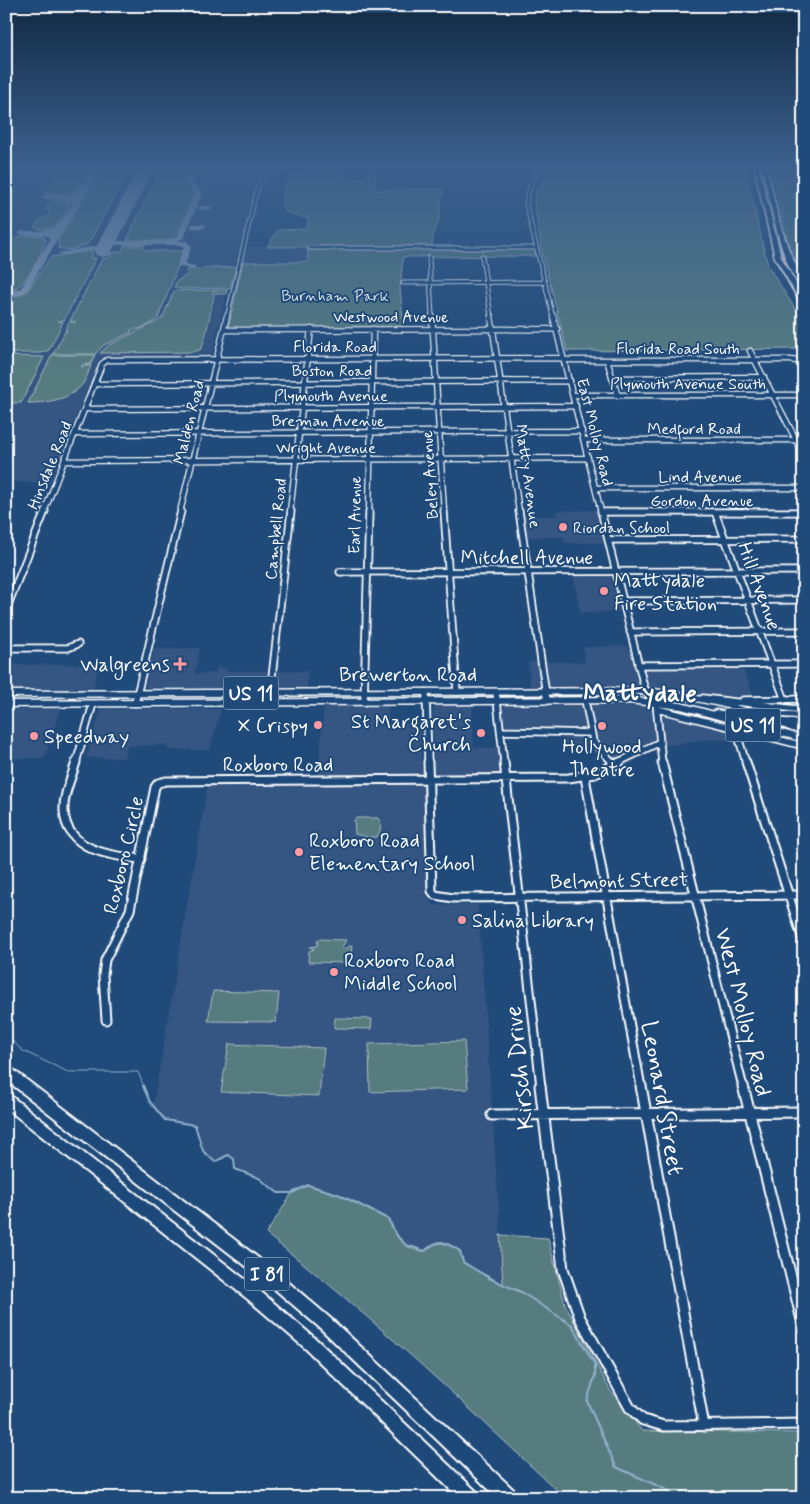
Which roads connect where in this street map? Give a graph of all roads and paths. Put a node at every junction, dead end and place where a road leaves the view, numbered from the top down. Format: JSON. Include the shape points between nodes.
{"nodes":[{"id":1,"x":246,"y":235,"type":"edge"},
{"id":2,"x":534,"y":235,"type":"edge"},
{"id":3,"x":772,"y":235,"type":"edge"},
{"id":4,"x":780,"y":235,"type":"edge"},
{"id":5,"x":309,"y":248,"type":"dead end"},
{"id":6,"x":537,"y":248,"type":"junction"},
{"id":7,"x":482,"y":256,"type":"dead end"},
{"id":8,"x":428,"y":257,"type":"dead end"},
{"id":9,"x":430,"y":282,"type":"junction"},
{"id":10,"x":486,"y":282,"type":"junction"},
{"id":11,"x":545,"y":282,"type":"junction"},
{"id":12,"x":403,"y":283,"type":"dead end"},
{"id":13,"x":804,"y":288,"type":"edge"},
{"id":14,"x":804,"y":303,"type":"edge"},
{"id":15,"x":311,"y":329,"type":"junction"},
{"id":16,"x":373,"y":329,"type":"junction"},
{"id":17,"x":433,"y":329,"type":"junction"},
{"id":18,"x":492,"y":329,"type":"junction"},
{"id":19,"x":557,"y":329,"type":"junction"},
{"id":20,"x":224,"y":330,"type":"junction"},
{"id":21,"x":750,"y":351,"type":"dead end"},
{"id":22,"x":435,"y":358,"type":"junction"},
{"id":23,"x":497,"y":358,"type":"junction"},
{"id":24,"x":308,"y":359,"type":"junction"},
{"id":25,"x":372,"y":359,"type":"junction"},
{"id":26,"x":563,"y":359,"type":"junction"},
{"id":27,"x":107,"y":360,"type":"joint"},
{"id":28,"x":218,"y":360,"type":"junction"},
{"id":29,"x":606,"y":360,"type":"junction"},
{"id":30,"x":755,"y":360,"type":"junction"},
{"id":31,"x":804,"y":366,"type":"edge"},
{"id":32,"x":764,"y":377,"type":"junction"},
{"id":33,"x":612,"y":378,"type":"junction"},
{"id":34,"x":570,"y":381,"type":"junction"},
{"id":35,"x":372,"y":382,"type":"junction"},
{"id":36,"x":436,"y":382,"type":"junction"},
{"id":37,"x":501,"y":382,"type":"junction"},
{"id":38,"x":212,"y":383,"type":"junction"},
{"id":39,"x":305,"y":383,"type":"junction"},
{"id":40,"x":95,"y":384,"type":"junction"},
{"id":41,"x":573,"y":395,"type":"junction"},
{"id":42,"x":618,"y":396,"type":"junction"},
{"id":43,"x":772,"y":396,"type":"junction"},
{"id":44,"x":804,"y":396,"type":"edge"},
{"id":45,"x":576,"y":406,"type":"junction"},
{"id":46,"x":438,"y":407,"type":"junction"},
{"id":47,"x":505,"y":407,"type":"junction"},
{"id":48,"x":206,"y":408,"type":"junction"},
{"id":49,"x":302,"y":408,"type":"junction"},
{"id":50,"x":370,"y":408,"type":"junction"},
{"id":51,"x":86,"y":409,"type":"junction"},
{"id":52,"x":582,"y":431,"type":"junction"},
{"id":53,"x":439,"y":432,"type":"junction"},
{"id":54,"x":508,"y":432,"type":"junction"},
{"id":55,"x":299,"y":433,"type":"junction"},
{"id":56,"x":370,"y":433,"type":"junction"},
{"id":57,"x":75,"y":434,"type":"junction"},
{"id":58,"x":200,"y":434,"type":"junction"},
{"id":59,"x":584,"y":440,"type":"junction"},
{"id":60,"x":795,"y":440,"type":"junction"},
{"id":61,"x":804,"y":440,"type":"edge"},
{"id":62,"x":804,"y":455,"type":"edge"},
{"id":63,"x":588,"y":458,"type":"junction"},
{"id":64,"x":440,"y":459,"type":"junction"},
{"id":65,"x":512,"y":459,"type":"junction"},
{"id":66,"x":296,"y":460,"type":"junction"},
{"id":67,"x":369,"y":460,"type":"junction"},
{"id":68,"x":193,"y":461,"type":"junction"},
{"id":69,"x":64,"y":462,"type":"junction"},
{"id":70,"x":596,"y":488,"type":"junction"},
{"id":71,"x":804,"y":488,"type":"edge"},
{"id":72,"x":601,"y":512,"type":"junction"},
{"id":73,"x":714,"y":512,"type":"junction"},
{"id":74,"x":804,"y":512,"type":"edge"},
{"id":75,"x":804,"y":539,"type":"edge"},
{"id":76,"x":608,"y":540,"type":"junction"},
{"id":77,"x":725,"y":540,"type":"junction"},
{"id":78,"x":736,"y":571,"type":"junction"},
{"id":79,"x":804,"y":571,"type":"edge"},
{"id":80,"x":340,"y":572,"type":"dead end"},
{"id":81,"x":367,"y":572,"type":"junction"},
{"id":82,"x":448,"y":572,"type":"junction"},
{"id":83,"x":529,"y":572,"type":"junction"},
{"id":84,"x":616,"y":572,"type":"junction"},
{"id":85,"x":747,"y":600,"type":"junction"},
{"id":86,"x":804,"y":600,"type":"edge"},
{"id":87,"x":623,"y":601,"type":"junction"},
{"id":88,"x":6,"y":610,"type":"edge"},
{"id":89,"x":759,"y":631,"type":"junction"},
{"id":90,"x":804,"y":631,"type":"edge"},
{"id":91,"x":630,"y":632,"type":"junction"},
{"id":92,"x":78,"y":644,"type":"dead end"},
{"id":93,"x":6,"y":648,"type":"edge"},
{"id":94,"x":771,"y":664,"type":"junction"},
{"id":95,"x":804,"y":664,"type":"edge"},
{"id":96,"x":638,"y":665,"type":"junction"},
{"id":97,"x":546,"y":691,"type":"junction"},
{"id":98,"x":645,"y":691,"type":"junction"},
{"id":99,"x":270,"y":692,"type":"junction"},
{"id":100,"x":364,"y":692,"type":"junction"},
{"id":101,"x":426,"y":692,"type":"junction"},
{"id":102,"x":457,"y":692,"type":"junction"},
{"id":103,"x":496,"y":692,"type":"junction"},
{"id":104,"x":137,"y":693,"type":"junction"},
{"id":105,"x":6,"y":694,"type":"edge"},
{"id":106,"x":804,"y":699,"type":"edge"},
{"id":107,"x":585,"y":700,"type":"junction"},
{"id":108,"x":785,"y":700,"type":"junction"},
{"id":109,"x":498,"y":701,"type":"junction"},
{"id":110,"x":547,"y":701,"type":"junction"},
{"id":111,"x":364,"y":702,"type":"junction"},
{"id":112,"x":427,"y":702,"type":"junction"},
{"id":113,"x":135,"y":703,"type":"junction"},
{"id":114,"x":269,"y":703,"type":"junction"},
{"id":115,"x":6,"y":704,"type":"edge"},
{"id":116,"x":92,"y":704,"type":"junction"},
{"id":117,"x":733,"y":704,"type":"junction"},
{"id":118,"x":656,"y":706,"type":"junction"},
{"id":119,"x":804,"y":710,"type":"edge"},
{"id":120,"x":733,"y":721,"type":"junction"},
{"id":121,"x":778,"y":721,"type":"junction"},
{"id":122,"x":804,"y":723,"type":"edge"},
{"id":123,"x":501,"y":731,"type":"junction"},
{"id":124,"x":591,"y":732,"type":"junction"},
{"id":125,"x":804,"y":732,"type":"edge"},
{"id":126,"x":804,"y":739,"type":"edge"},
{"id":127,"x":660,"y":742,"type":"junction"},
{"id":128,"x":804,"y":746,"type":"edge"},
{"id":129,"x":615,"y":765,"type":"junction"},
{"id":130,"x":586,"y":776,"type":"junction"},
{"id":131,"x":429,"y":779,"type":"junction"},
{"id":132,"x":506,"y":779,"type":"junction"},
{"id":133,"x":158,"y":783,"type":"joint"},
{"id":134,"x":141,"y":859,"type":"junction"},
{"id":135,"x":695,"y":895,"type":"junction"},
{"id":136,"x":788,"y":895,"type":"junction"},
{"id":137,"x":804,"y":895,"type":"edge"},
{"id":138,"x":608,"y":896,"type":"junction"},
{"id":139,"x":521,"y":897,"type":"junction"},
{"id":140,"x":804,"y":943,"type":"edge"},
{"id":141,"x":106,"y":1020,"type":"dead end"},
{"id":142,"x":6,"y":1072,"type":"edge"},
{"id":143,"x":6,"y":1100,"type":"edge"},
{"id":144,"x":804,"y":1112,"type":"edge"},
{"id":145,"x":749,"y":1113,"type":"junction"},
{"id":146,"x":646,"y":1114,"type":"junction"},
{"id":147,"x":492,"y":1115,"type":"dead end"},
{"id":148,"x":544,"y":1115,"type":"junction"},
{"id":149,"x":804,"y":1328,"type":"edge"},
{"id":150,"x":804,"y":1424,"type":"edge"},
{"id":151,"x":704,"y":1426,"type":"junction"},
{"id":152,"x":471,"y":1498,"type":"edge"},
{"id":153,"x":510,"y":1498,"type":"edge"}],
"edges":[{"from":1,"to":20,"type":"street","name":"Malden Road"},
{"from":2,"to":6,"type":"street","name":"East Molloy Road"},
{"from":3,"to":14,"type":"highway","via":[[786,274]]},
{"from":4,"to":13,"type":"highway"},
{"from":5,"to":6,"type":"street"},
{"from":6,"to":11,"type":"street","name":"East Molloy Road"},
{"from":7,"to":10,"type":"street","name":"Matty Avenue"},
{"from":8,"to":9,"type":"street","name":"Beley Avenue"},
{"from":9,"to":10,"type":"street"},
{"from":9,"to":12,"type":"street"},
{"from":9,"to":17,"type":"street","name":"Beley Avenue"},
{"from":10,"to":11,"type":"street"},
{"from":10,"to":18,"type":"street","name":"Matty Avenue"},
{"from":11,"to":19,"type":"street","name":"East Molloy Road"},
{"from":15,"to":16,"type":"street","name":"Westwood Avenue"},
{"from":15,"to":20,"type":"street","name":"Westwood Avenue"},
{"from":15,"to":24,"type":"street","name":"Campbell Road"},
{"from":16,"to":17,"type":"street","name":"Westwood Avenue"},
{"from":16,"to":25,"type":"street","name":"Earl Avenue"},
{"from":17,"to":18,"type":"street","name":"Westwood Avenue"},
{"from":17,"to":22,"type":"street","name":"Beley Avenue"},
{"from":18,"to":19,"type":"street","name":"Westwood Avenue"},
{"from":18,"to":23,"type":"street","name":"Matty Avenue"},
{"from":19,"to":26,"type":"street","name":"East Molloy Road"},
{"from":20,"to":28,"type":"street","name":"Malden Road"},
{"from":21,"to":30,"type":"street"},
{"from":22,"to":23,"type":"street","name":"Florida Road"},
{"from":22,"to":25,"type":"street","name":"Florida Road"},
{"from":22,"to":36,"type":"street","name":"Beley Avenue"},
{"from":23,"to":26,"type":"street","name":"Florida Road"},
{"from":23,"to":37,"type":"street","name":"Matty Avenue"},
{"from":24,"to":25,"type":"street","name":"Florida Road"},
{"from":24,"to":28,"type":"street","name":"Florida Road"},
{"from":24,"to":39,"type":"street","name":"Campbell Road"},
{"from":25,"to":35,"type":"street","name":"Earl Avenue"},
{"from":26,"to":29,"type":"street","name":"Florida Road South"},
{"from":26,"to":34,"type":"street","name":"East Molloy Road"},
{"from":27,"to":28,"type":"street","name":"Florida Road"},
{"from":27,"to":40,"type":"street","name":"Hinsdale Road","via":[[102,364]]},
{"from":28,"to":38,"type":"street","name":"Malden Road"},
{"from":29,"to":30,"type":"street","name":"Florida Road South"},
{"from":29,"to":33,"type":"street"},
{"from":30,"to":31,"type":"street","name":"Florida Road South","via":[[791,360]]},
{"from":30,"to":32,"type":"street"},
{"from":32,"to":33,"type":"street"},
{"from":32,"to":43,"type":"street"},
{"from":33,"to":42,"type":"street"},
{"from":34,"to":37,"type":"street","name":"Boston Road"},
{"from":34,"to":41,"type":"street","name":"East Molloy Road"},
{"from":35,"to":36,"type":"street","name":"Boston Road"},
{"from":35,"to":39,"type":"street","name":"Boston Road"},
{"from":35,"to":50,"type":"street","name":"Earl Avenue"},
{"from":36,"to":37,"type":"street","name":"Boston Road"},
{"from":36,"to":46,"type":"street","name":"Beley Avenue"},
{"from":37,"to":47,"type":"street","name":"Matty Avenue"},
{"from":38,"to":39,"type":"street","name":"Boston Road"},
{"from":38,"to":40,"type":"street","name":"Boston Road"},
{"from":38,"to":48,"type":"street","name":"Malden Road"},
{"from":39,"to":49,"type":"street","name":"Campbell Road"},
{"from":40,"to":51,"type":"street","name":"Hinsdale Road"},
{"from":41,"to":42,"type":"street","name":"Plymouth Avenue South"},
{"from":41,"to":45,"type":"street","name":"East Molloy Road"},
{"from":42,"to":43,"type":"street","name":"Plymouth Avenue South"},
{"from":43,"to":44,"type":"street","name":"Plymouth Avenue South"},
{"from":43,"to":60,"type":"street"},
{"from":45,"to":47,"type":"street","name":"Plymouth Avenue"},
{"from":45,"to":52,"type":"street","name":"East Molloy Road"},
{"from":46,"to":47,"type":"street","name":"Plymouth Avenue"},
{"from":46,"to":50,"type":"street","name":"Plymouth Avenue"},
{"from":46,"to":53,"type":"street","name":"Beley Avenue"},
{"from":47,"to":54,"type":"street","name":"Matty Avenue"},
{"from":48,"to":49,"type":"street","name":"Plymouth Avenue"},
{"from":48,"to":51,"type":"street","name":"Plymouth Avenue"},
{"from":48,"to":58,"type":"street","name":"Malden Road"},
{"from":49,"to":50,"type":"street","name":"Plymouth Avenue"},
{"from":49,"to":55,"type":"street","name":"Campbell Road"},
{"from":50,"to":56,"type":"street","name":"Earl Avenue"},
{"from":51,"to":57,"type":"street","name":"Hinsdale Road"},
{"from":52,"to":54,"type":"street","name":"Breman Avenue"},
{"from":52,"to":59,"type":"street","name":"East Molloy Road"},
{"from":53,"to":54,"type":"street","name":"Breman Avenue"},
{"from":53,"to":56,"type":"street","name":"Breman Avenue"},
{"from":53,"to":64,"type":"street","name":"Beley Avenue"},
{"from":54,"to":65,"type":"street","name":"Matty Avenue"},
{"from":55,"to":56,"type":"street","name":"Breman Avenue"},
{"from":55,"to":58,"type":"street","name":"Breman Avenue"},
{"from":55,"to":66,"type":"street","name":"Campbell Road"},
{"from":56,"to":67,"type":"street","name":"Earl Avenue"},
{"from":57,"to":58,"type":"street","name":"Breman Avenue"},
{"from":57,"to":69,"type":"street","name":"Hinsdale Road"},
{"from":58,"to":68,"type":"street","name":"Malden Road"},
{"from":59,"to":60,"type":"street","name":"Medford Road"},
{"from":59,"to":63,"type":"street","name":"East Molloy Road"},
{"from":60,"to":61,"type":"street","name":"Medford Road"},
{"from":60,"to":62,"type":"street"},
{"from":63,"to":65,"type":"street","name":"Wright Avenue"},
{"from":63,"to":70,"type":"street","name":"East Molloy Road"},
{"from":64,"to":65,"type":"street","name":"Wright Avenue"},
{"from":64,"to":67,"type":"street","name":"Wright Avenue"},
{"from":64,"to":82,"type":"street","name":"Beley Avenue"},
{"from":65,"to":83,"type":"street","name":"Matty Avenue"},
{"from":66,"to":67,"type":"street","name":"Wright Avenue"},
{"from":66,"to":68,"type":"street","name":"Wright Avenue"},
{"from":66,"to":99,"type":"street","name":"Campbell Road"},
{"from":67,"to":81,"type":"street","name":"Earl Avenue"},
{"from":68,"to":69,"type":"street","name":"Wright Avenue"},
{"from":68,"to":104,"type":"street","name":"Malden Road"},
{"from":69,"to":88,"type":"street","name":"Hinsdale Road"},
{"from":70,"to":71,"type":"street","name":"Lind Avenue"},
{"from":70,"to":72,"type":"street","name":"East Molloy Road"},
{"from":72,"to":73,"type":"street","name":"Gordon Avenue"},
{"from":72,"to":76,"type":"street","name":"East Molloy Road"},
{"from":73,"to":74,"type":"street","name":"Gordon Avenue"},
{"from":73,"to":77,"type":"street","name":"Hill Avenue"},
{"from":75,"to":77,"type":"street"},
{"from":76,"to":77,"type":"street"},
{"from":76,"to":84,"type":"street","name":"East Molloy Road"},
{"from":77,"to":78,"type":"street","name":"Hill Avenue"},
{"from":78,"to":79,"type":"street","name":"Mitchell Avenue"},
{"from":78,"to":84,"type":"street","name":"Mitchell Avenue"},
{"from":78,"to":85,"type":"street","name":"Hill Avenue"},
{"from":80,"to":81,"type":"street","name":"Mitchell Avenue"},
{"from":81,"to":82,"type":"street","name":"Mitchell Avenue"},
{"from":81,"to":100,"type":"street","name":"Earl Avenue"},
{"from":82,"to":83,"type":"street","name":"Mitchell Avenue"},
{"from":82,"to":102,"type":"street","name":"Beley Avenue"},
{"from":83,"to":84,"type":"street","name":"Mitchell Avenue"},
{"from":83,"to":97,"type":"street","name":"Matty Avenue"},
{"from":84,"to":87,"type":"street","name":"East Molloy Road"},
{"from":85,"to":86,"type":"street"},
{"from":85,"to":87,"type":"street"},
{"from":85,"to":89,"type":"street","name":"Hill Avenue"},
{"from":87,"to":91,"type":"street","name":"East Molloy Road"},
{"from":89,"to":90,"type":"street"},
{"from":89,"to":91,"type":"street"},
{"from":89,"to":94,"type":"street","name":"Hill Avenue"},
{"from":91,"to":96,"type":"street","name":"East Molloy Road"},
{"from":92,"to":93,"type":"street","via":[[68,648]]},
{"from":94,"to":95,"type":"street"},
{"from":94,"to":96,"type":"street"},
{"from":94,"to":108,"type":"street","name":"Hill Avenue"},
{"from":96,"to":98,"type":"street","name":"East Molloy Road"},
{"from":97,"to":98,"type":"main road","name":"Brewerton Road","number":"US 11"},
{"from":97,"to":103,"type":"main road","name":"Brewerton Road","number":"US 11"},
{"from":97,"to":110,"type":"street","name":"Matty Avenue"},
{"from":98,"to":117,"type":"main road","name":"Brewerton Road","number":"US 11"},
{"from":98,"to":118,"type":"street","name":"East Molloy Road"},
{"from":99,"to":100,"type":"main road","name":"Brewerton Road","number":"US 11"},
{"from":99,"to":104,"type":"main road","name":"Brewerton Road","number":"US 11"},
{"from":99,"to":114,"type":"street","name":"Campbell Road"},
{"from":100,"to":101,"type":"main road","name":"Brewerton Road","number":"US 11"},
{"from":100,"to":111,"type":"street","name":"Earl Avenue"},
{"from":101,"to":102,"type":"main road","name":"Brewerton Road","number":"US 11"},
{"from":101,"to":112,"type":"street"},
{"from":102,"to":103,"type":"main road","name":"Brewerton Road","number":"US 11"},
{"from":103,"to":109,"type":"street","name":"Kirsch Drive"},
{"from":104,"to":105,"type":"main road","name":"Brewerton Road","number":"US 11"},
{"from":104,"to":113,"type":"street","name":"Malden Road"},
{"from":106,"to":108,"type":"street"},
{"from":107,"to":110,"type":"main road","name":"Brewerton Road","number":"US 11"},
{"from":107,"to":118,"type":"main road","name":"Brewerton Road","number":"US 11"},
{"from":107,"to":124,"type":"street"},
{"from":108,"to":117,"type":"street","via":[[739,700]]},
{"from":109,"to":110,"type":"main road","name":"Brewerton Road","number":"US 11"},
{"from":109,"to":112,"type":"main road","name":"Brewerton Road","number":"US 11"},
{"from":109,"to":123,"type":"street","name":"Kirsch Drive"},
{"from":111,"to":112,"type":"main road","name":"Brewerton Road","number":"US 11"},
{"from":111,"to":114,"type":"main road","name":"Brewerton Road","number":"US 11"},
{"from":112,"to":131,"type":"street"},
{"from":113,"to":114,"type":"main road","name":"Brewerton Road","number":"US 11"},
{"from":113,"to":116,"type":"main road","name":"Brewerton Road","number":"US 11"},
{"from":115,"to":116,"type":"main road","name":"Brewerton Road","number":"US 11"},
{"from":116,"to":134,"type":"street","via":[[65,801],[66,823],[74,837],[96,852]]},
{"from":117,"to":119,"type":"street"},
{"from":117,"to":120,"type":"street"},
{"from":117,"to":121,"type":"main road","name":"Brewerton Road","number":"US 11"},
{"from":118,"to":120,"type":"street"},
{"from":118,"to":120,"type":"main road","name":"Brewerton Road","number":"US 11","via":[[702,711]]},
{"from":118,"to":127,"type":"street","name":"West Molloy Road"},
{"from":120,"to":121,"type":"street"},
{"from":120,"to":126,"type":"main road","name":"Brewerton Road","number":"US 11"},
{"from":120,"to":128,"type":"street"},
{"from":120,"to":136,"type":"street"},
{"from":121,"to":122,"type":"street"},
{"from":121,"to":125,"type":"main road","name":"Brewerton Road","number":"US 11"},
{"from":123,"to":124,"type":"street"},
{"from":123,"to":132,"type":"street","name":"Kirsch Drive"},
{"from":124,"to":129,"type":"street","via":[[596,746]]},
{"from":127,"to":129,"type":"street","name":"Roxboro Road"},
{"from":127,"to":135,"type":"street","name":"West Molloy Road","via":[[662,763]]},
{"from":129,"to":130,"type":"street","name":"Roxboro Road"},
{"from":130,"to":132,"type":"street","name":"Roxboro Road"},
{"from":130,"to":138,"type":"street","name":"Leonard Street"},
{"from":131,"to":132,"type":"street","name":"Roxboro Road"},
{"from":131,"to":133,"type":"street","name":"Roxboro Road"},
{"from":131,"to":139,"type":"street","name":"Belmont Street","via":[[432,891],[453,898]]},
{"from":132,"to":139,"type":"street","name":"Kirsch Drive"},
{"from":133,"to":134,"type":"street","name":"Roxboro Circle"},
{"from":134,"to":141,"type":"street","name":"Roxboro Circle","via":[[130,910],[105,960]]},
{"from":135,"to":136,"type":"street","name":"Belmont Street"},
{"from":135,"to":138,"type":"street","name":"Belmont Street"},
{"from":135,"to":145,"type":"street","name":"West Molloy Road"},
{"from":136,"to":137,"type":"street","name":"Belmont Street"},
{"from":136,"to":140,"type":"street"},
{"from":138,"to":139,"type":"street","name":"Belmont Street"},
{"from":138,"to":146,"type":"street","name":"Leonard Street"},
{"from":139,"to":148,"type":"street","name":"Kirsch Drive"},
{"from":142,"to":153,"type":"highway","number":"I 81","via":[[325,1323]]},
{"from":143,"to":152,"type":"highway","number":"I 81","via":[[276,1314]]},
{"from":144,"to":145,"type":"street"},
{"from":145,"to":146,"type":"street"},
{"from":145,"to":149,"type":"street","name":"West Molloy Road"},
{"from":146,"to":148,"type":"street"},
{"from":146,"to":151,"type":"street","name":"Leonard Street"},
{"from":147,"to":148,"type":"street"},
{"from":148,"to":151,"type":"street","name":"Kirsch Drive","via":[[563,1269],[574,1305],[630,1408],[643,1420],[664,1426]]},
{"from":150,"to":151,"type":"street"}]}
